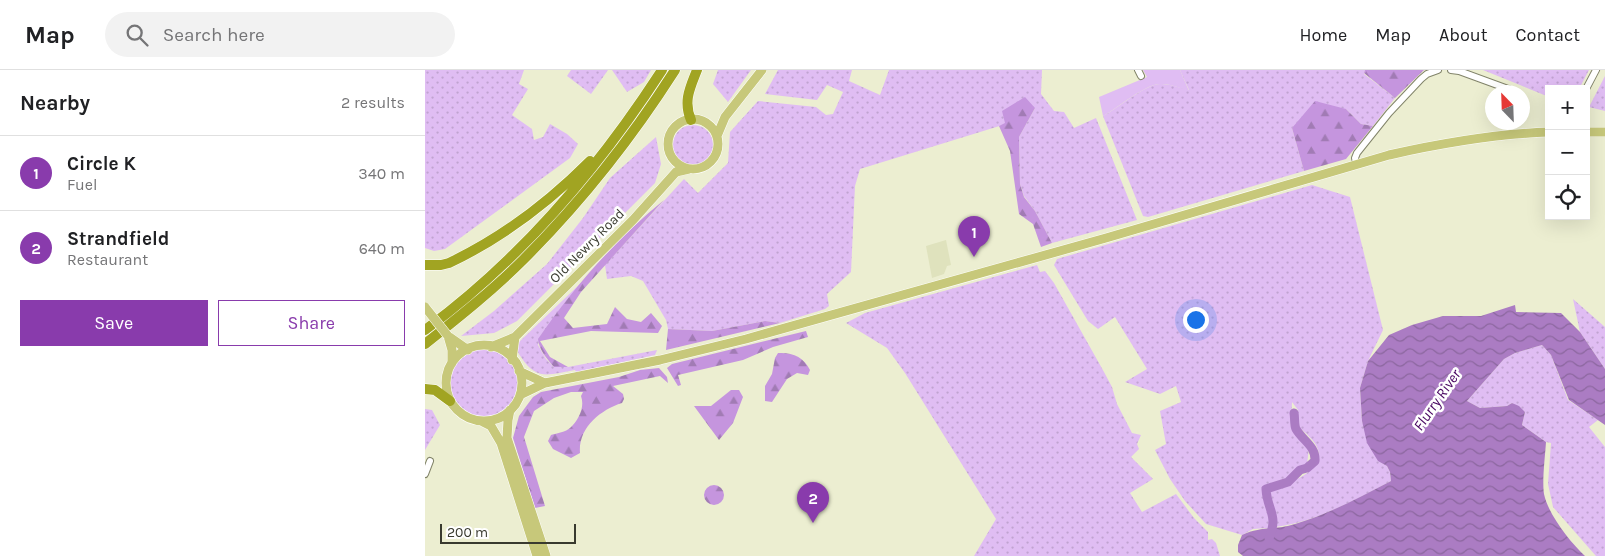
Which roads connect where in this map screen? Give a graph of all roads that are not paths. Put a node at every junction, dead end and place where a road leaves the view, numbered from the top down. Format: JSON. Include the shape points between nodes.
{"nodes":[{"id":1,"x":661,"y":70,"type":"edge"},
{"id":2,"x":675,"y":70,"type":"edge"},
{"id":3,"x":697,"y":70,"type":"edge"},
{"id":4,"x":762,"y":70,"type":"edge"},
{"id":5,"x":1438,"y":70,"type":"edge"},
{"id":6,"x":1451,"y":70,"type":"edge"},
{"id":7,"x":1596,"y":70,"type":"edge"},
{"id":8,"x":1497,"y":85,"type":"edge"},
{"id":9,"x":1588,"y":85,"type":"edge"},
{"id":10,"x":635,"y":110,"type":"junction"},
{"id":11,"x":725,"y":117,"type":"junction"},
{"id":12,"x":691,"y":120,"type":"junction"},
{"id":13,"x":703,"y":122,"type":"junction"},
{"id":14,"x":1545,"y":132,"type":"edge"},
{"id":15,"x":1590,"y":132,"type":"edge"},
{"id":16,"x":1605,"y":132,"type":"edge"},
{"id":17,"x":717,"y":136,"type":"junction"},
{"id":18,"x":675,"y":161,"type":"junction"},
{"id":19,"x":1356,"y":164,"type":"junction"},
{"id":20,"x":689,"y":169,"type":"junction"},
{"id":21,"x":676,"y":172,"type":"junction"},
{"id":22,"x":425,"y":265,"type":"edge"},
{"id":23,"x":425,"y":308,"type":"edge"},
{"id":24,"x":425,"y":330,"type":"edge"},
{"id":25,"x":448,"y":336,"type":"junction"},
{"id":26,"x":515,"y":337,"type":"junction"},
{"id":27,"x":425,"y":344,"type":"edge"},
{"id":28,"x":491,"y":347,"type":"junction"},
{"id":29,"x":468,"y":350,"type":"junction"},
{"id":30,"x":512,"y":360,"type":"junction"},
{"id":31,"x":452,"y":363,"type":"junction"},
{"id":32,"x":519,"y":371,"type":"junction"},
{"id":33,"x":545,"y":382,"type":"junction"},
{"id":34,"x":425,"y":389,"type":"edge"},
{"id":35,"x":520,"y":395,"type":"junction"},
{"id":36,"x":450,"y":401,"type":"junction"},
{"id":37,"x":510,"y":410,"type":"junction"},
{"id":38,"x":483,"y":421,"type":"junction"},
{"id":39,"x":429,"y":462,"type":"dead end"},
{"id":40,"x":425,"y":474,"type":"edge"},
{"id":41,"x":537,"y":556,"type":"edge"},
{"id":42,"x":546,"y":556,"type":"edge"}],
"edges":[{"from":1,"to":10,"type":"highway"},
{"from":2,"to":27,"type":"highway","via":[[614,158],[572,209],[522,261]]},
{"from":3,"to":12,"type":"highway","via":[[686,102]]},
{"from":4,"to":11,"type":"main road"},
{"from":5,"to":19,"type":"street","via":[[1421,79],[1389,113],[1357,152]]},
{"from":6,"to":8,"type":"street"},
{"from":7,"to":9,"type":"street"},
{"from":10,"to":22,"type":"highway","via":[[565,186],[529,216],[465,256],[441,265]]},
{"from":10,"to":24,"type":"highway","via":[[550,217],[487,278]]},
{"from":11,"to":13,"type":"main road"},
{"from":11,"to":17,"type":"main road"},
{"from":12,"to":13,"type":"main road"},
{"from":12,"to":18,"type":"main road","via":[[677,126],[669,139]]},
{"from":13,"to":17,"type":"main road","via":[[713,128]]},
{"from":14,"to":19,"type":"main road","via":[[1441,144]]},
{"from":15,"to":16,"type":"main road"},
{"from":17,"to":20,"type":"main road","via":[[717,153],[712,160],[706,166]]},
{"from":18,"to":20,"type":"main road"},
{"from":18,"to":21,"type":"main road"},
{"from":19,"to":33,"type":"main road","via":[[746,339],[660,360]]},
{"from":20,"to":21,"type":"main road"},
{"from":21,"to":26,"type":"main road","name":"Old Newry Road","via":[[633,220]]},
{"from":23,"to":25,"type":"main road","bridge":true},
{"from":25,"to":29,"type":"main road"},
{"from":25,"to":31,"type":"main road"},
{"from":26,"to":28,"type":"main road","name":"Old Newry Road"},
{"from":26,"to":30,"type":"main road"},
{"from":28,"to":29,"type":"main road"},
{"from":28,"to":30,"type":"main road","via":[[503,351]]},
{"from":29,"to":31,"type":"main road"},
{"from":30,"to":32,"type":"main road"},
{"from":31,"to":36,"type":"main road","via":[[446,380]]},
{"from":32,"to":33,"type":"main road"},
{"from":32,"to":35,"type":"main road"},
{"from":33,"to":35,"type":"main road"},
{"from":34,"to":36,"type":"highway","via":[[435,390]]},
{"from":35,"to":37,"type":"main road"},
{"from":36,"to":38,"type":"main road","via":[[458,412]]},
{"from":37,"to":38,"type":"main road","via":[[500,417]]},
{"from":37,"to":42,"type":"main road","via":[[507,438]]},
{"from":38,"to":41,"type":"main road","via":[[491,426],[501,443]]},
{"from":39,"to":40,"type":"street"}]}
